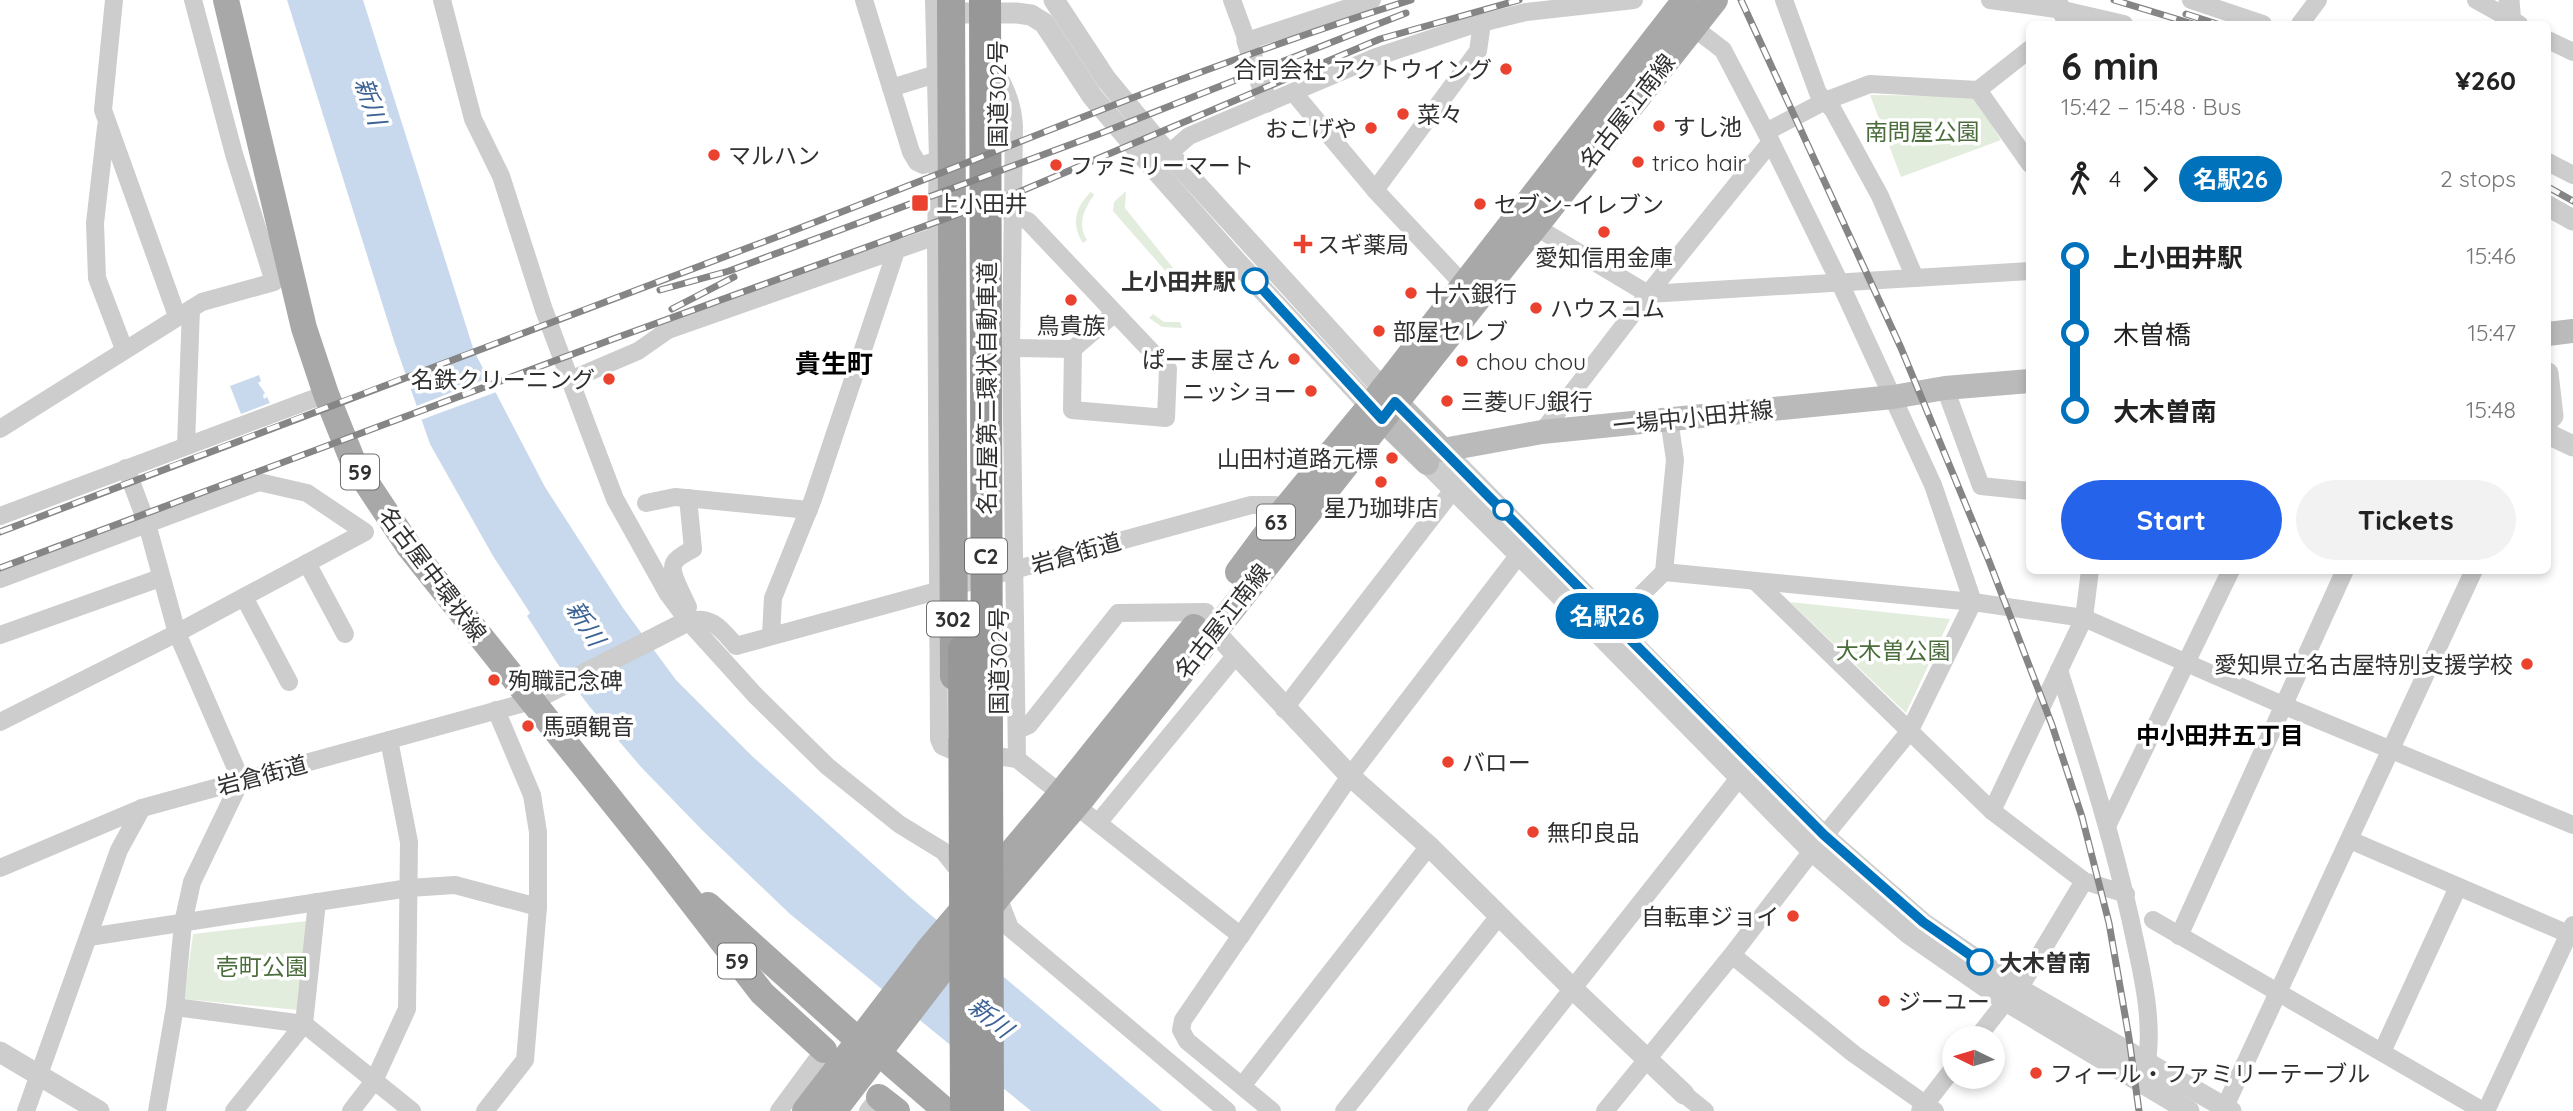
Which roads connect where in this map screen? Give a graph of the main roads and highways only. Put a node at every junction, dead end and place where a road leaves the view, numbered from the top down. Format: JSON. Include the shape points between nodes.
{"nodes":[{"id":1,"x":226,"y":0,"type":"edge"},
{"id":2,"x":1714,"y":0,"type":"edge"},
{"id":3,"x":1682,"y":1,"type":"edge"},
{"id":4,"x":950,"y":3,"type":"edge"},
{"id":5,"x":993,"y":4,"type":"edge"},
{"id":6,"x":2573,"y":331,"type":"edge"},
{"id":7,"x":2551,"y":334,"type":"edge"},
{"id":8,"x":2026,"y":381,"type":"edge"},
{"id":9,"x":1382,"y":404,"type":"junction"},
{"id":10,"x":1210,"y":621,"type":"junction"},
{"id":11,"x":1068,"y":800,"type":"junction"},
{"id":12,"x":660,"y":861,"type":"junction"},
{"id":13,"x":998,"y":867,"type":"junction"},
{"id":14,"x":998,"y":897,"type":"junction"},
{"id":15,"x":955,"y":919,"type":"junction"},
{"id":16,"x":945,"y":960,"type":"junction"},
{"id":17,"x":872,"y":1042,"type":"junction"},
{"id":18,"x":824,"y":1050,"type":"road end"},
{"id":19,"x":955,"y":1109,"type":"edge"},
{"id":20,"x":806,"y":1111,"type":"edge"},
{"id":21,"x":834,"y":1111,"type":"edge"},
{"id":22,"x":988,"y":1111,"type":"edge"},
{"id":23,"x":999,"y":1111,"type":"edge"}],
"edges":[{"from":1,"to":12,"type":"main road","name":"名古屋中環状線","number":"59","via":[[304,328],[354,464],[409,547],[540,697]]},
{"from":2,"to":9,"type":"main road","name":"名古屋江南線","number":"63","via":[[1536,227]]},
{"from":3,"to":9,"type":"main road","name":"名古屋江南線","number":"63","via":[[1463,284]]},
{"from":4,"to":15,"type":"highway","name":"国道302号","number":"302","via":[[942,144],[952,417]]},
{"from":4,"to":19,"type":"highway","name":"名古屋第二環状自動車道","number":"C2"},
{"from":5,"to":13,"type":"highway","name":"国道302号","number":"302","via":[[997,73]]},
{"from":5,"to":22,"type":"highway","name":"名古屋第二環状自動車道","number":"C2"},
{"from":6,"to":7,"type":"main road"},
{"from":8,"to":9,"type":"main road","name":"一場中小田井線","via":[[1542,432],[1435,457]]},
{"from":9,"to":10,"type":"main road","name":"名古屋江南線","number":"63"},
{"from":9,"to":10,"type":"main road","name":"名古屋江南線","number":"63","via":[[1284,510]]},
{"from":10,"to":11,"type":"main road","name":"名古屋江南線","number":"63"},
{"from":11,"to":13,"type":"main road","name":"名古屋江南線","number":"63"},
{"from":11,"to":14,"type":"main road","name":"名古屋江南線","number":"63"},
{"from":12,"to":17,"type":"main road"},
{"from":12,"to":18,"type":"main road","name":"名古屋中環状線","number":"59","via":[[762,993]]},
{"from":13,"to":14,"type":"highway","name":"国道302号","number":"302"},
{"from":13,"to":15,"type":"main road","name":"名古屋江南線","number":"63"},
{"from":14,"to":16,"type":"main road","name":"名古屋江南線","number":"63"},
{"from":14,"to":23,"type":"highway","name":"国道302号","number":"302"},
{"from":15,"to":16,"type":"highway","name":"国道302号","number":"302"},
{"from":16,"to":17,"type":"main road","name":"名古屋江南線","number":"63"},
{"from":16,"to":19,"type":"highway","name":"国道302号","number":"302"},
{"from":17,"to":19,"type":"main road"},
{"from":17,"to":20,"type":"main road","name":"名古屋江南線","number":"63"},
{"from":17,"to":21,"type":"main road","name":"名古屋江南線","number":"63"}]}
